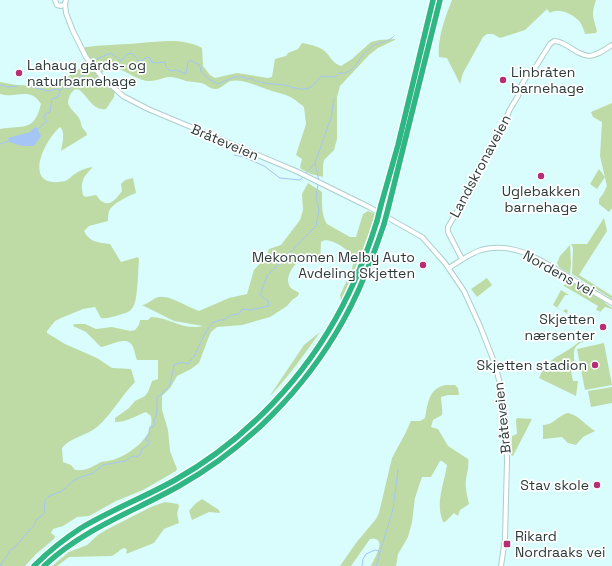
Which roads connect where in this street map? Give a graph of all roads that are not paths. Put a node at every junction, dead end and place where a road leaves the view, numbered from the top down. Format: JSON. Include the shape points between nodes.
{"nodes":[{"id":1,"x":55,"y":0,"type":"edge"},
{"id":2,"x":433,"y":0,"type":"edge"},
{"id":3,"x":440,"y":0,"type":"edge"},
{"id":4,"x":65,"y":2,"type":"edge"},
{"id":5,"x":60,"y":6,"type":"junction"},
{"id":6,"x":66,"y":13,"type":"junction"},
{"id":7,"x":612,"y":45,"type":"edge"},
{"id":8,"x":462,"y":259,"type":"junction"},
{"id":9,"x":448,"y":267,"type":"junction"},
{"id":10,"x":612,"y":303,"type":"edge"},
{"id":11,"x":34,"y":566,"type":"edge"},
{"id":12,"x":44,"y":566,"type":"edge"},
{"id":13,"x":501,"y":566,"type":"edge"}],
"edges":[{"from":1,"to":5,"type":"main road","name":"Bråteveien"},
{"from":2,"to":11,"type":"highway","bridge":true,"via":[[377,221],[344,304],[306,365],[267,409],[228,444],[165,486],[81,528]]},
{"from":3,"to":12,"type":"highway","bridge":true,"via":[[384,224],[350,309],[307,376],[272,414],[238,445],[201,472],[168,492],[89,532],[67,546]]},
{"from":4,"to":5,"type":"main road"},
{"from":4,"to":6,"type":"main road","name":"Bråteveien"},
{"from":5,"to":6,"type":"main road","name":"Bråteveien"},
{"from":6,"to":9,"type":"main road","name":"Bråteveien","via":[[88,60],[123,96],[156,113],[322,183],[391,218],[424,238]]},
{"from":7,"to":8,"type":"main road","name":"Landskronaveien","via":[[599,54],[588,56],[554,41],[528,74],[493,147],[448,227]]},
{"from":8,"to":9,"type":"main road","name":"Nordens vei"},
{"from":8,"to":10,"type":"main road","name":"Nordens vei","via":[[489,249],[513,249],[524,252]]},
{"from":9,"to":13,"type":"main road","name":"Bråteveien","via":[[466,296],[482,331],[501,388],[507,461],[505,536]]}]}
